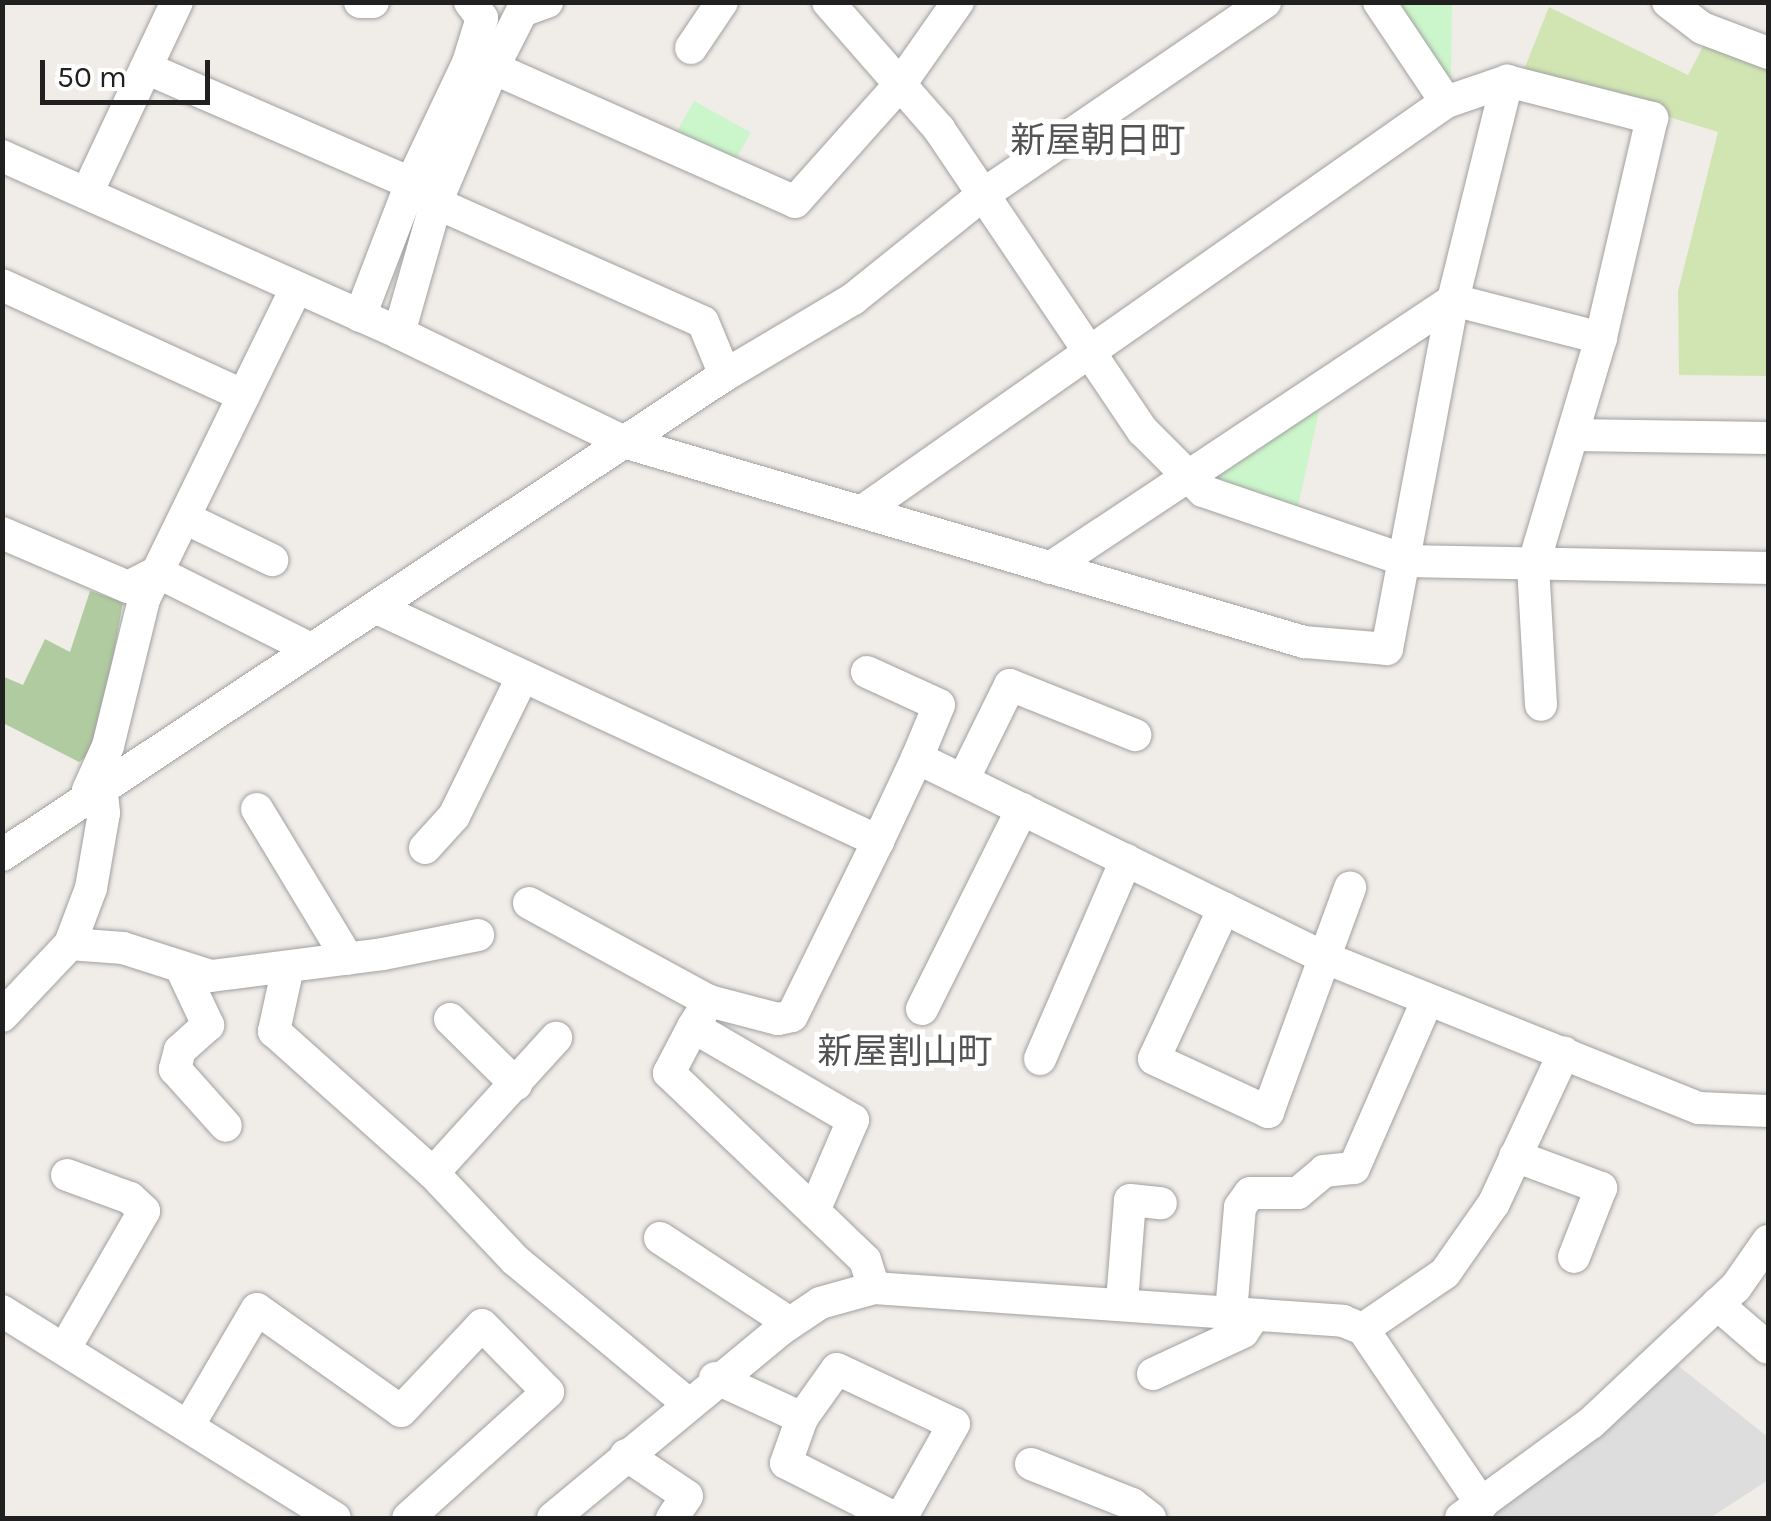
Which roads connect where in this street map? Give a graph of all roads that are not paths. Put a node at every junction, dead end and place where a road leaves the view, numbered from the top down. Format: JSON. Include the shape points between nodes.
{"nodes":[{"id":1,"x":178,"y":2,"type":"edge"},
{"id":2,"x":360,"y":2,"type":"edge"},
{"id":3,"x":372,"y":2,"type":"edge"},
{"id":4,"x":470,"y":2,"type":"edge"},
{"id":5,"x":548,"y":2,"type":"edge"},
{"id":6,"x":722,"y":2,"type":"edge"},
{"id":7,"x":828,"y":2,"type":"edge"},
{"id":8,"x":958,"y":2,"type":"edge"},
{"id":9,"x":1264,"y":2,"type":"edge"},
{"id":10,"x":1379,"y":2,"type":"edge"},
{"id":11,"x":1668,"y":2,"type":"edge"},
{"id":12,"x":691,"y":48,"type":"dead end"},
{"id":13,"x":1766,"y":48,"type":"edge"},
{"id":14,"x":146,"y":68,"type":"junction"},
{"id":15,"x":493,"y":68,"type":"junction"},
{"id":16,"x":1507,"y":80,"type":"junction"},
{"id":17,"x":901,"y":83,"type":"junction"},
{"id":18,"x":1446,"y":102,"type":"junction"},
{"id":19,"x":2,"y":156,"type":"edge"},
{"id":20,"x":87,"y":193,"type":"junction"},
{"id":21,"x":423,"y":193,"type":"junction"},
{"id":22,"x":982,"y":196,"type":"junction"},
{"id":23,"x":2,"y":285,"type":"edge"},
{"id":24,"x":296,"y":291,"type":"junction"},
{"id":25,"x":1452,"y":300,"type":"junction"},
{"id":26,"x":360,"y":316,"type":"junction"},
{"id":27,"x":399,"y":332,"type":"junction"},
{"id":28,"x":1600,"y":338,"type":"junction"},
{"id":29,"x":1089,"y":350,"type":"junction"},
{"id":30,"x":725,"y":375,"type":"junction"},
{"id":31,"x":244,"y":396,"type":"junction"},
{"id":32,"x":1574,"y":435,"type":"junction"},
{"id":33,"x":1768,"y":438,"type":"edge"},
{"id":34,"x":639,"y":447,"type":"junction"},
{"id":35,"x":1183,"y":476,"type":"junction"},
{"id":36,"x":864,"y":510,"type":"junction"},
{"id":37,"x":185,"y":518,"type":"junction"},
{"id":38,"x":2,"y":533,"type":"edge"},
{"id":39,"x":272,"y":560,"type":"dead end"},
{"id":40,"x":1407,"y":561,"type":"junction"},
{"id":41,"x":1533,"y":566,"type":"junction"},
{"id":42,"x":1050,"y":568,"type":"junction"},
{"id":43,"x":1768,"y":568,"type":"edge"},
{"id":44,"x":157,"y":572,"type":"junction"},
{"id":45,"x":389,"y":614,"type":"junction"},
{"id":46,"x":311,"y":648,"type":"junction"},
{"id":47,"x":868,"y":672,"type":"dead end"},
{"id":48,"x":523,"y":676,"type":"junction"},
{"id":49,"x":1541,"y":704,"type":"dead end"},
{"id":50,"x":1135,"y":736,"type":"dead end"},
{"id":51,"x":917,"y":758,"type":"junction"},
{"id":52,"x":963,"y":780,"type":"junction"},
{"id":53,"x":97,"y":787,"type":"junction"},
{"id":54,"x":257,"y":809,"type":"dead end"},
{"id":55,"x":1022,"y":809,"type":"junction"},
{"id":56,"x":2,"y":828,"type":"edge"},
{"id":57,"x":878,"y":841,"type":"junction"},
{"id":58,"x":425,"y":848,"type":"dead end"},
{"id":59,"x":2,"y":855,"type":"edge"},
{"id":60,"x":1126,"y":860,"type":"junction"},
{"id":61,"x":1350,"y":888,"type":"dead end"},
{"id":62,"x":529,"y":902,"type":"dead end"},
{"id":63,"x":1224,"y":908,"type":"junction"},
{"id":64,"x":478,"y":935,"type":"dead end"},
{"id":65,"x":70,"y":944,"type":"junction"},
{"id":66,"x":1322,"y":957,"type":"junction"},
{"id":67,"x":348,"y":959,"type":"junction"},
{"id":68,"x":288,"y":967,"type":"junction"},
{"id":69,"x":183,"y":972,"type":"junction"},
{"id":70,"x":17,"y":986,"type":"edge"},
{"id":71,"x":1428,"y":999,"type":"junction"},
{"id":72,"x":922,"y":1009,"type":"dead end"},
{"id":73,"x":701,"y":1014,"type":"junction"},
{"id":74,"x":2,"y":1016,"type":"edge"},
{"id":75,"x":450,"y":1018,"type":"dead end"},
{"id":76,"x":556,"y":1038,"type":"dead end"},
{"id":77,"x":1564,"y":1053,"type":"junction"},
{"id":78,"x":1040,"y":1058,"type":"dead end"},
{"id":79,"x":516,"y":1084,"type":"junction"},
{"id":80,"x":1768,"y":1111,"type":"edge"},
{"id":81,"x":226,"y":1126,"type":"dead end"},
{"id":82,"x":1516,"y":1156,"type":"junction"},
{"id":83,"x":434,"y":1173,"type":"junction"},
{"id":84,"x":67,"y":1176,"type":"dead end"},
{"id":85,"x":1161,"y":1203,"type":"dead end"},
{"id":86,"x":814,"y":1211,"type":"junction"},
{"id":87,"x":660,"y":1238,"type":"dead end"},
{"id":88,"x":1768,"y":1242,"type":"edge"},
{"id":89,"x":1574,"y":1257,"type":"dead end"},
{"id":90,"x":874,"y":1288,"type":"junction"},
{"id":91,"x":1122,"y":1302,"type":"junction"},
{"id":92,"x":1717,"y":1304,"type":"junction"},
{"id":93,"x":2,"y":1312,"type":"edge"},
{"id":94,"x":1242,"y":1314,"type":"junction"},
{"id":95,"x":790,"y":1323,"type":"junction"},
{"id":96,"x":1364,"y":1329,"type":"junction"},
{"id":97,"x":65,"y":1348,"type":"junction"},
{"id":98,"x":1768,"y":1348,"type":"edge"},
{"id":99,"x":1153,"y":1374,"type":"dead end"},
{"id":100,"x":716,"y":1378,"type":"junction"},
{"id":101,"x":686,"y":1402,"type":"junction"},
{"id":102,"x":802,"y":1418,"type":"junction"},
{"id":103,"x":190,"y":1422,"type":"junction"},
{"id":104,"x":626,"y":1455,"type":"junction"},
{"id":105,"x":1031,"y":1464,"type":"dead end"},
{"id":106,"x":856,"y":1510,"type":"edge"},
{"id":107,"x":1471,"y":1512,"type":"edge"},
{"id":108,"x":335,"y":1518,"type":"edge"},
{"id":109,"x":408,"y":1518,"type":"edge"},
{"id":110,"x":553,"y":1518,"type":"edge"},
{"id":111,"x":672,"y":1518,"type":"edge"},
{"id":112,"x":898,"y":1518,"type":"edge"},
{"id":113,"x":1150,"y":1518,"type":"edge"}],
"edges":[{"from":1,"to":14,"type":"street"},
{"from":2,"to":3,"type":"street"},
{"from":4,"to":21,"type":"street","via":[[482,18]]},
{"from":5,"to":15,"type":"street","via":[[522,11]]},
{"from":6,"to":12,"type":"street"},
{"from":7,"to":17,"type":"street"},
{"from":8,"to":17,"type":"street"},
{"from":9,"to":22,"type":"street"},
{"from":10,"to":18,"type":"street"},
{"from":11,"to":13,"type":"street","via":[[1702,28]]},
{"from":14,"to":20,"type":"street"},
{"from":14,"to":21,"type":"street"},
{"from":15,"to":17,"type":"street","via":[[795,202]]},
{"from":15,"to":21,"type":"street"},
{"from":16,"to":18,"type":"street"},
{"from":16,"to":25,"type":"street"},
{"from":16,"to":28,"type":"street","via":[[1652,118]]},
{"from":17,"to":22,"type":"street"},
{"from":18,"to":29,"type":"street"},
{"from":19,"to":20,"type":"street"},
{"from":20,"to":24,"type":"street"},
{"from":21,"to":26,"type":"street"},
{"from":21,"to":27,"type":"street"},
{"from":21,"to":30,"type":"street","via":[[704,322]]},
{"from":22,"to":29,"type":"street"},
{"from":22,"to":30,"type":"street","via":[[853,300]]},
{"from":23,"to":31,"type":"street"},
{"from":24,"to":26,"type":"street"},
{"from":24,"to":31,"type":"street"},
{"from":25,"to":28,"type":"street"},
{"from":25,"to":35,"type":"street"},
{"from":25,"to":40,"type":"street"},
{"from":26,"to":27,"type":"street"},
{"from":27,"to":34,"type":"street"},
{"from":28,"to":32,"type":"street"},
{"from":29,"to":35,"type":"street","via":[[1143,431]]},
{"from":29,"to":36,"type":"street"},
{"from":30,"to":34,"type":"street"},
{"from":31,"to":37,"type":"street"},
{"from":32,"to":33,"type":"street"},
{"from":32,"to":41,"type":"street"},
{"from":34,"to":36,"type":"street"},
{"from":34,"to":45,"type":"street"},
{"from":35,"to":40,"type":"street","via":[[1202,491]]},
{"from":35,"to":42,"type":"street"},
{"from":36,"to":42,"type":"street"},
{"from":37,"to":39,"type":"street"},
{"from":37,"to":44,"type":"street"},
{"from":38,"to":44,"type":"street","via":[[128,588]]},
{"from":40,"to":41,"type":"street"},
{"from":40,"to":42,"type":"street","via":[[1387,649],[1304,642]]},
{"from":41,"to":43,"type":"street"},
{"from":41,"to":49,"type":"street"},
{"from":44,"to":46,"type":"street"},
{"from":44,"to":53,"type":"street"},
{"from":45,"to":46,"type":"street"},
{"from":45,"to":48,"type":"street"},
{"from":46,"to":53,"type":"street"},
{"from":47,"to":51,"type":"street","via":[[938,705]]},
{"from":48,"to":57,"type":"street"},
{"from":48,"to":58,"type":"street","via":[[454,816]]},
{"from":50,"to":52,"type":"street","via":[[1010,685]]},
{"from":51,"to":52,"type":"street"},
{"from":51,"to":57,"type":"street"},
{"from":52,"to":55,"type":"street"},
{"from":53,"to":56,"type":"street","via":[[53,794]]},
{"from":53,"to":59,"type":"street"},
{"from":53,"to":65,"type":"street","via":[[104,813],[92,888]]},
{"from":54,"to":67,"type":"street"},
{"from":55,"to":60,"type":"street"},
{"from":55,"to":72,"type":"street"},
{"from":57,"to":73,"type":"street","via":[[792,1016]]},
{"from":60,"to":63,"type":"street"},
{"from":60,"to":78,"type":"street"},
{"from":61,"to":66,"type":"street"},
{"from":62,"to":73,"type":"street"},
{"from":63,"to":66,"type":"street"},
{"from":63,"to":66,"type":"street","via":[[1154,1060],[1268,1112]]},
{"from":64,"to":67,"type":"street"},
{"from":65,"to":69,"type":"street","via":[[158,957]]},
{"from":65,"to":70,"type":"street"},
{"from":66,"to":71,"type":"street"},
{"from":67,"to":68,"type":"street"},
{"from":68,"to":69,"type":"street","via":[[211,976]]},
{"from":68,"to":83,"type":"street","via":[[274,1032]]},
{"from":69,"to":81,"type":"street","via":[[208,1026],[180,1050],[175,1069]]},
{"from":70,"to":74,"type":"street"},
{"from":71,"to":77,"type":"street"},
{"from":71,"to":94,"type":"street","via":[[1354,1168],[1324,1172],[1298,1193],[1250,1193],[1240,1208]]},
{"from":73,"to":86,"type":"street","via":[[670,1073]]},
{"from":73,"to":86,"type":"street","via":[[853,1120]]},
{"from":75,"to":79,"type":"street"},
{"from":76,"to":79,"type":"street"},
{"from":77,"to":80,"type":"street","via":[[1699,1108]]},
{"from":77,"to":82,"type":"street"},
{"from":79,"to":83,"type":"street"},
{"from":82,"to":89,"type":"street","via":[[1601,1188]]},
{"from":82,"to":96,"type":"street","via":[[1494,1203],[1444,1273]]},
{"from":83,"to":101,"type":"street","via":[[515,1260]]},
{"from":84,"to":97,"type":"street","via":[[130,1198],[144,1211]]},
{"from":85,"to":91,"type":"street","via":[[1130,1200]]},
{"from":86,"to":90,"type":"street","via":[[865,1260]]},
{"from":87,"to":95,"type":"street"},
{"from":88,"to":92,"type":"street"},
{"from":90,"to":91,"type":"street"},
{"from":90,"to":95,"type":"street","via":[[820,1304]]},
{"from":91,"to":94,"type":"street"},
{"from":92,"to":98,"type":"street"},
{"from":92,"to":107,"type":"street","via":[[1592,1423]]},
{"from":93,"to":97,"type":"street"},
{"from":94,"to":96,"type":"street","via":[[1343,1321]]},
{"from":94,"to":99,"type":"street","via":[[1243,1332]]},
{"from":95,"to":100,"type":"street"},
{"from":96,"to":107,"type":"street"},
{"from":97,"to":103,"type":"street"},
{"from":100,"to":101,"type":"street"},
{"from":100,"to":102,"type":"street"},
{"from":101,"to":104,"type":"street"},
{"from":102,"to":106,"type":"street","via":[[786,1462]]},
{"from":102,"to":112,"type":"street","via":[[837,1369],[954,1424]]},
{"from":103,"to":108,"type":"street"},
{"from":103,"to":109,"type":"street","via":[[256,1310],[401,1411],[482,1325],[548,1392]]},
{"from":104,"to":110,"type":"street"},
{"from":104,"to":111,"type":"street","via":[[687,1496]]},
{"from":105,"to":113,"type":"street","via":[[1132,1504]]},
{"from":106,"to":112,"type":"street"}]}
